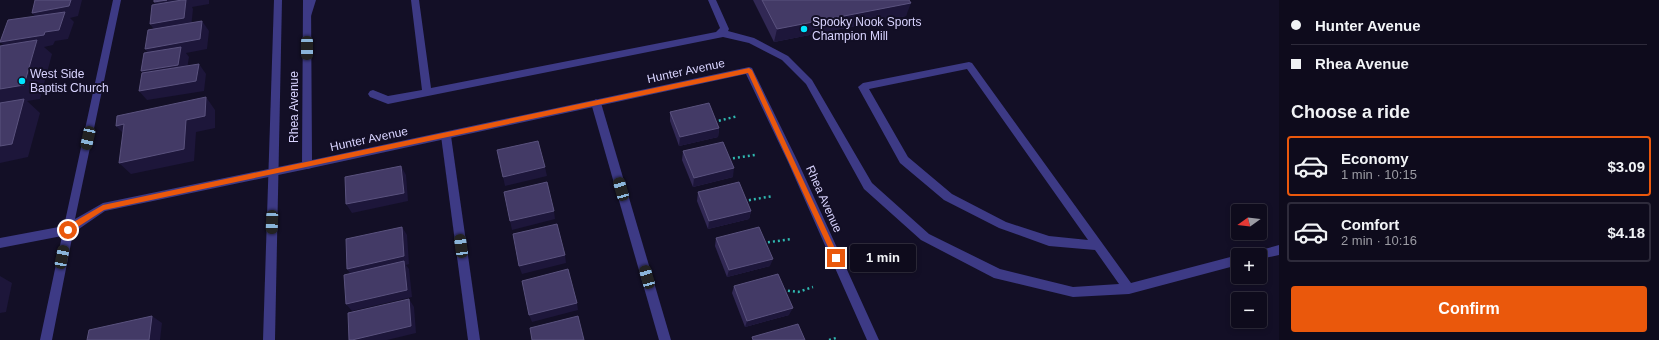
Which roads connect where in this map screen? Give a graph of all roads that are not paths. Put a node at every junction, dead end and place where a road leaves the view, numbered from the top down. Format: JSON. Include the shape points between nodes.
{"nodes":[{"id":1,"x":117,"y":0,"type":"edge"},
{"id":2,"x":278,"y":0,"type":"edge"},
{"id":3,"x":307,"y":0,"type":"edge"},
{"id":4,"x":312,"y":0,"type":"edge"},
{"id":5,"x":415,"y":0,"type":"edge"},
{"id":6,"x":712,"y":0,"type":"edge"},
{"id":7,"x":307,"y":18,"type":"junction"},
{"id":8,"x":722,"y":33,"type":"junction"},
{"id":9,"x":749,"y":70,"type":"joint"},
{"id":10,"x":427,"y":93,"type":"junction"},
{"id":11,"x":373,"y":94,"type":"dead end"},
{"id":12,"x":596,"y":103,"type":"junction"},
{"id":13,"x":446,"y":136,"type":"junction"},
{"id":14,"x":307,"y":165,"type":"junction"},
{"id":15,"x":274,"y":172,"type":"junction"},
{"id":16,"x":68,"y":230,"type":"junction"},
{"id":17,"x":0,"y":243,"type":"edge"},
{"id":18,"x":1099,"y":246,"type":"junction"},
{"id":19,"x":1279,"y":250,"type":"edge"},
{"id":20,"x":1267,"y":253,"type":"edge"},
{"id":21,"x":1231,"y":262,"type":"edge"},
{"id":22,"x":1129,"y":289,"type":"junction"},
{"id":23,"x":46,"y":340,"type":"edge"},
{"id":24,"x":269,"y":340,"type":"edge"},
{"id":25,"x":474,"y":340,"type":"edge"},
{"id":26,"x":665,"y":340,"type":"edge"},
{"id":27,"x":873,"y":340,"type":"edge"}],
"edges":[{"from":1,"to":16,"type":"street"},
{"from":2,"to":15,"type":"street"},
{"from":3,"to":7,"type":"street","name":"Rhea Avenue"},
{"from":4,"to":7,"type":"street"},
{"from":5,"to":10,"type":"street"},
{"from":6,"to":8,"type":"street","via":[[725,29]]},
{"from":7,"to":14,"type":"street","name":"Rhea Avenue"},
{"from":8,"to":10,"type":"street","via":[[719,36]]},
{"from":8,"to":22,"type":"street","via":[[751,40],[785,58],[809,82],[868,186],[925,237],[998,274],[1073,292]]},
{"from":9,"to":12,"type":"street","name":"Hunter Avenue"},
{"from":9,"to":27,"type":"street","name":"Rhea Avenue"},
{"from":10,"to":11,"type":"street","via":[[388,100]]},
{"from":12,"to":13,"type":"street","name":"Hunter Avenue"},
{"from":12,"to":26,"type":"street"},
{"from":13,"to":14,"type":"street","name":"Hunter Avenue"},
{"from":13,"to":25,"type":"street"},
{"from":14,"to":15,"type":"street","name":"Hunter Avenue"},
{"from":15,"to":16,"type":"street","name":"Hunter Avenue","via":[[103,208]]},
{"from":15,"to":24,"type":"street"},
{"from":16,"to":17,"type":"street","name":"Hunter Avenue"},
{"from":16,"to":23,"type":"street"},
{"from":18,"to":18,"type":"street","via":[[969,65],[863,87],[904,160],[948,198],[1003,224],[1049,241]]},
{"from":18,"to":22,"type":"street"},
{"from":19,"to":20,"type":"street"},
{"from":21,"to":22,"type":"street"}]}
